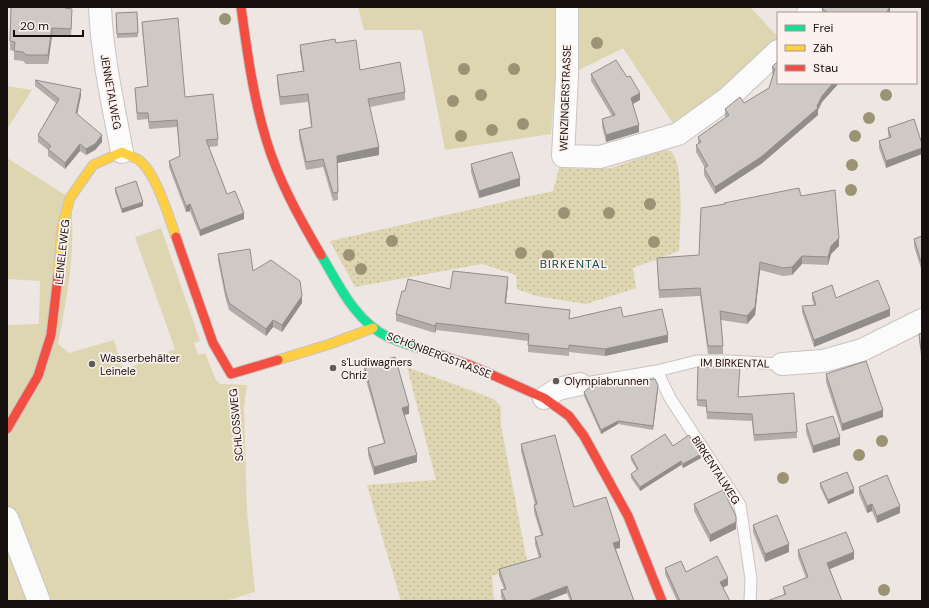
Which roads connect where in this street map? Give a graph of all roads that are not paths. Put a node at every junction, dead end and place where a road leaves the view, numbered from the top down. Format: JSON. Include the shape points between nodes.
{"nodes":[{"id":1,"x":100,"y":7,"type":"edge"},
{"id":2,"x":241,"y":7,"type":"edge"},
{"id":3,"x":567,"y":7,"type":"edge"},
{"id":4,"x":777,"y":52,"type":"edge"},
{"id":5,"x":122,"y":152,"type":"junction"},
{"id":6,"x":922,"y":320,"type":"edge"},
{"id":7,"x":373,"y":328,"type":"junction"},
{"id":8,"x":782,"y":364,"type":"joint"},
{"id":9,"x":657,"y":371,"type":"junction"},
{"id":10,"x":580,"y":384,"type":"joint"},
{"id":11,"x":544,"y":398,"type":"junction"},
{"id":12,"x":7,"y":429,"type":"edge"},
{"id":13,"x":7,"y":518,"type":"edge"},
{"id":14,"x":39,"y":601,"type":"edge"},
{"id":15,"x":662,"y":601,"type":"edge"},
{"id":16,"x":750,"y":601,"type":"edge"}],
"edges":[{"from":1,"to":5,"type":"street","name":"JENNETALWEG","via":[[100,25]]},
{"from":2,"to":7,"type":"street","name":"SCHÖNBERGSTRASSE","via":[[247,54],[266,140],[284,186],[305,228],[353,308]]},
{"from":3,"to":4,"type":"street","name":"WENZINGERSTRASSE","via":[[567,76],[562,156],[600,156],[678,134],[728,98]]},
{"from":5,"to":7,"type":"street","name":"SCHLOSSWEG","via":[[140,161],[162,198],[212,343],[231,374]]},
{"from":5,"to":12,"type":"street","name":"LEINELEWEG","via":[[93,165],[70,198],[62,228],[51,335],[38,376]]},
{"from":6,"to":8,"type":"street","name":"IM BIRKENTAL","via":[[862,350],[823,361]]},
{"from":7,"to":11,"type":"street","name":"SCHÖNBERGSTRASSE","via":[[388,337],[470,365]]},
{"from":8,"to":9,"type":"lane","name":"IM BIRKENTAL","via":[[728,360],[697,362]]},
{"from":9,"to":10,"type":"lane","name":"IM BIRKENTAL"},
{"from":9,"to":16,"type":"lane","name":"BIRKENTALWEG","via":[[678,411],[740,505],[751,579]]},
{"from":10,"to":11,"type":"street","name":"IM BIRKENTAL","via":[[558,389]]},
{"from":11,"to":15,"type":"street","name":"SCHÖNBERGSTRASSE","via":[[569,416],[590,447],[628,516]]},
{"from":13,"to":14,"type":"street"}]}
